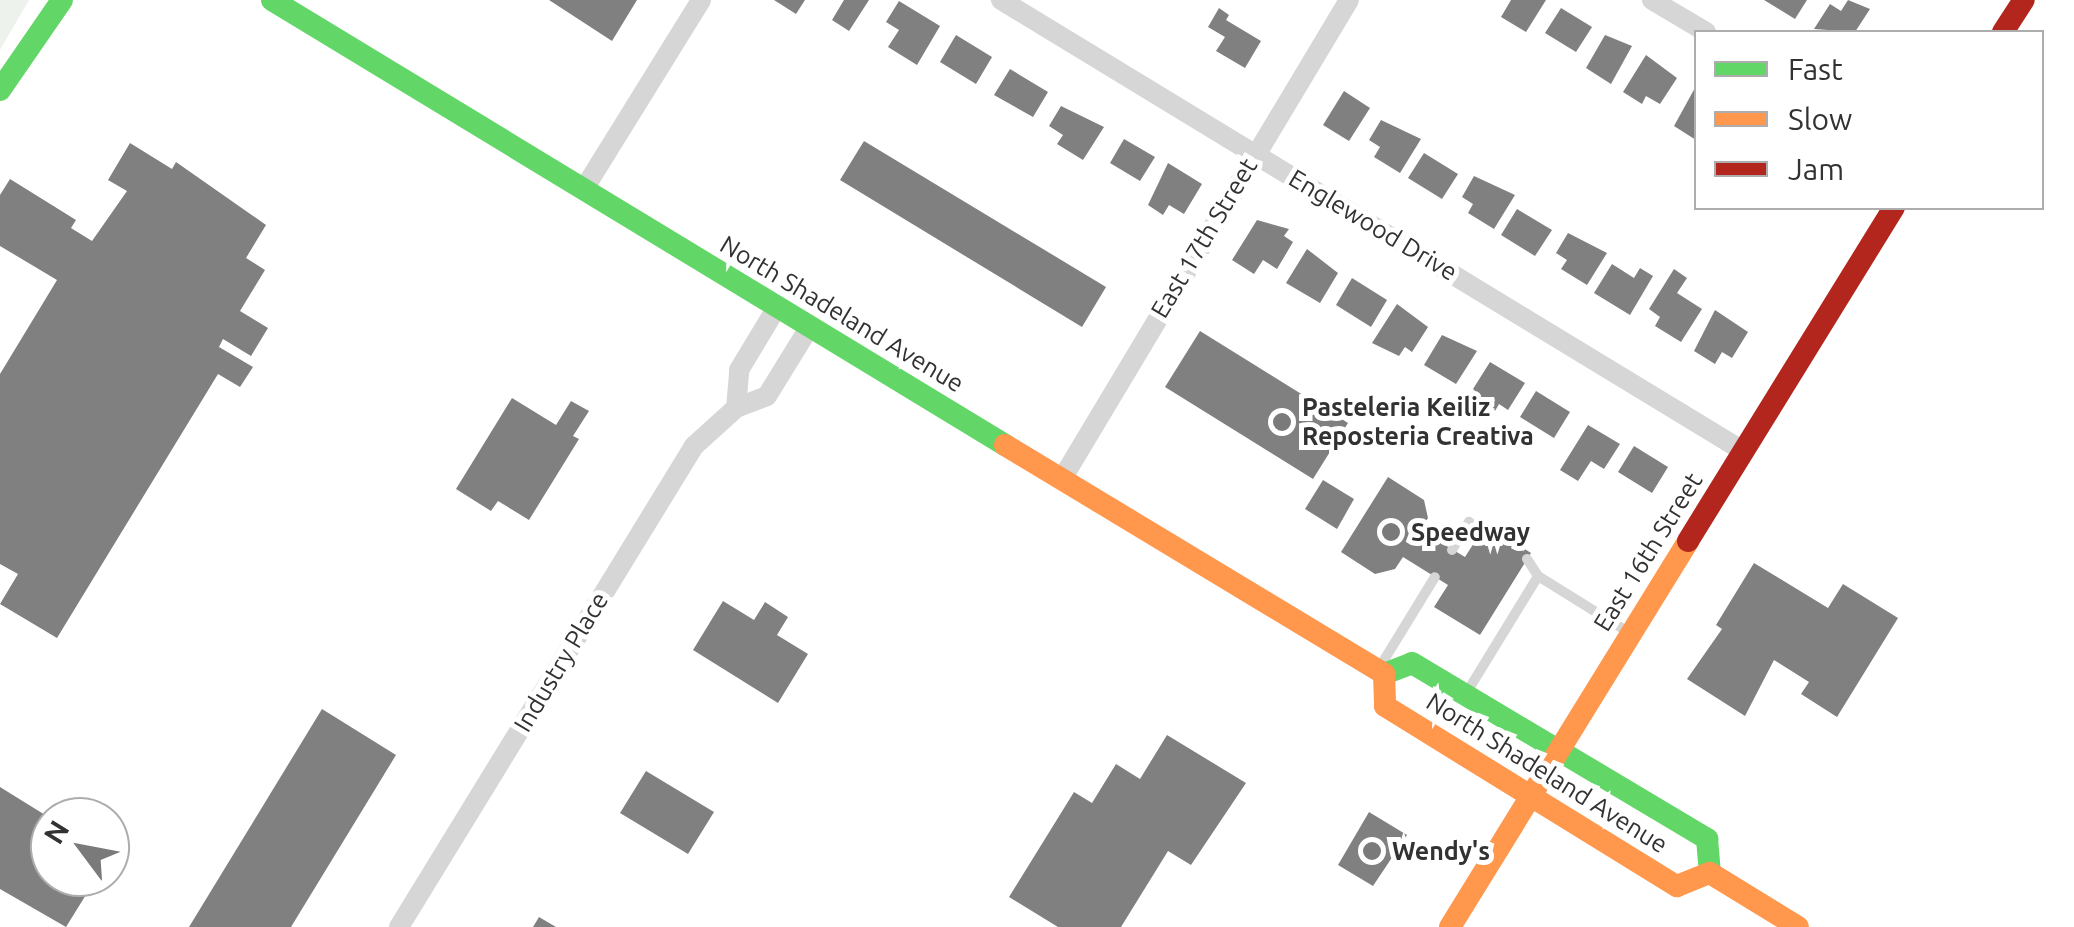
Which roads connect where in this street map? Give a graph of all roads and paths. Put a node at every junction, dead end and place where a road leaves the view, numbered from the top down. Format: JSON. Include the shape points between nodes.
{"nodes":[{"id":1,"x":62,"y":0,"type":"edge"},
{"id":2,"x":272,"y":0,"type":"edge"},
{"id":3,"x":701,"y":0,"type":"edge"},
{"id":4,"x":1002,"y":0,"type":"edge"},
{"id":5,"x":1349,"y":0,"type":"edge"},
{"id":6,"x":1652,"y":0,"type":"edge"},
{"id":7,"x":2024,"y":0,"type":"edge"},
{"id":8,"x":1703,"y":30,"type":"edge"},
{"id":9,"x":2005,"y":30,"type":"edge"},
{"id":10,"x":0,"y":90,"type":"edge"},
{"id":11,"x":1255,"y":153,"type":"junction"},
{"id":12,"x":584,"y":189,"type":"junction"},
{"id":13,"x":1893,"y":210,"type":"edge"},
{"id":14,"x":777,"y":307,"type":"junction"},
{"id":15,"x":810,"y":326,"type":"junction"},
{"id":16,"x":736,"y":408,"type":"junction"},
{"id":17,"x":1743,"y":451,"type":"junction"},
{"id":18,"x":1062,"y":479,"type":"junction"},
{"id":19,"x":1482,"y":530,"type":"dead end"},
{"id":20,"x":1452,"y":550,"type":"dead end"},
{"id":21,"x":1527,"y":559,"type":"dead end"},
{"id":22,"x":1538,"y":576,"type":"junction"},
{"id":23,"x":1435,"y":577,"type":"dead end"},
{"id":24,"x":1630,"y":633,"type":"junction"},
{"id":25,"x":1381,"y":672,"type":"junction"},
{"id":26,"x":1467,"y":693,"type":"junction"},
{"id":27,"x":1558,"y":749,"type":"junction"},
{"id":28,"x":1530,"y":795,"type":"junction"},
{"id":29,"x":1710,"y":873,"type":"junction"},
{"id":30,"x":399,"y":927,"type":"edge"},
{"id":31,"x":1450,"y":927,"type":"edge"},
{"id":32,"x":1798,"y":927,"type":"edge"}],
"edges":[{"from":1,"to":10,"type":"main road"},
{"from":2,"to":12,"type":"main road","name":"North Shadeland Avenue"},
{"from":3,"to":12,"type":"street"},
{"from":4,"to":11,"type":"street","name":"Englewood Drive"},
{"from":5,"to":11,"type":"street","name":"East 17th Street"},
{"from":6,"to":8,"type":"street"},
{"from":7,"to":9,"type":"main road"},
{"from":11,"to":17,"type":"street","name":"Englewood Drive"},
{"from":11,"to":18,"type":"street","name":"East 17th Street"},
{"from":12,"to":14,"type":"main road","name":"North Shadeland Avenue"},
{"from":13,"to":17,"type":"main road","name":"East 16th Street"},
{"from":14,"to":15,"type":"main road","name":"North Shadeland Avenue"},
{"from":14,"to":16,"type":"street","via":[[739,370]]},
{"from":15,"to":16,"type":"street","name":"Industry Place","via":[[768,396]]},
{"from":15,"to":18,"type":"main road","name":"North Shadeland Avenue"},
{"from":16,"to":30,"type":"street","name":"Industry Place","via":[[694,446]]},
{"from":17,"to":24,"type":"main road","name":"East 16th Street"},
{"from":18,"to":25,"type":"main road","name":"North Shadeland Avenue"},
{"from":19,"to":20,"type":"lane","via":[[1470,522]]},
{"from":21,"to":22,"type":"lane"},
{"from":22,"to":24,"type":"lane"},
{"from":22,"to":26,"type":"lane"},
{"from":23,"to":25,"type":"lane"},
{"from":24,"to":27,"type":"main road","name":"East 16th Street"},
{"from":25,"to":26,"type":"main road","name":"North Shadeland Avenue","via":[[1412,663]]},
{"from":25,"to":28,"type":"main road","name":"North Shadeland Avenue","via":[[1385,706]]},
{"from":26,"to":27,"type":"main road","name":"North Shadeland Avenue"},
{"from":27,"to":28,"type":"main road","name":"East 16th Street"},
{"from":27,"to":29,"type":"main road","name":"North Shadeland Avenue","via":[[1707,839]]},
{"from":28,"to":29,"type":"main road","name":"North Shadeland Avenue","via":[[1677,886]]},
{"from":28,"to":31,"type":"main road","name":"East 16th Street"},
{"from":29,"to":32,"type":"main road"}]}
